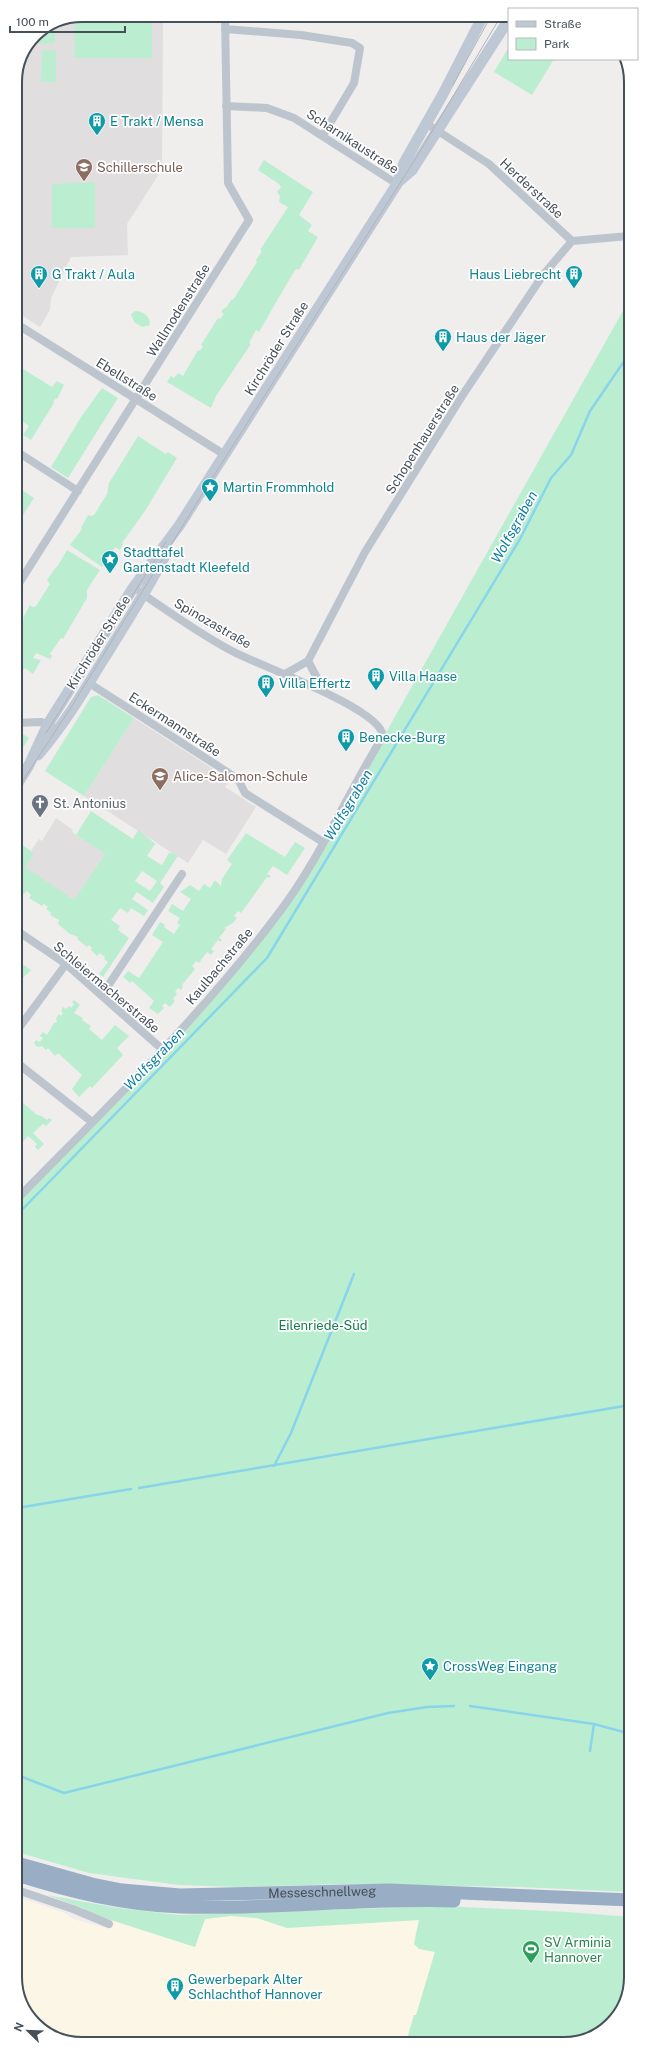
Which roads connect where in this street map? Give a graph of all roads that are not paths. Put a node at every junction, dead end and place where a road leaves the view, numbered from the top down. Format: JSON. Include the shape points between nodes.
{"nodes":[{"id":1,"x":225,"y":22,"type":"edge"},
{"id":2,"x":480,"y":22,"type":"edge"},
{"id":3,"x":507,"y":22,"type":"edge"},
{"id":4,"x":225,"y":29,"type":"junction"},
{"id":5,"x":453,"y":74,"type":"junction"},
{"id":6,"x":467,"y":84,"type":"junction"},
{"id":7,"x":226,"y":106,"type":"junction"},
{"id":8,"x":427,"y":124,"type":"junction"},
{"id":9,"x":438,"y":130,"type":"junction"},
{"id":10,"x":323,"y":135,"type":"junction"},
{"id":11,"x":397,"y":184,"type":"junction"},
{"id":12,"x":624,"y":236,"type":"edge"},
{"id":13,"x":572,"y":240,"type":"junction"},
{"id":14,"x":22,"y":327,"type":"edge"},
{"id":15,"x":135,"y":399,"type":"junction"},
{"id":16,"x":225,"y":455,"type":"junction"},
{"id":17,"x":22,"y":456,"type":"edge"},
{"id":18,"x":78,"y":491,"type":"junction"},
{"id":19,"x":179,"y":526,"type":"junction"},
{"id":20,"x":22,"y":573,"type":"edge"},
{"id":21,"x":140,"y":592,"type":"junction"},
{"id":22,"x":308,"y":661,"type":"junction"},
{"id":23,"x":285,"y":674,"type":"junction"},
{"id":24,"x":89,"y":683,"type":"junction"},
{"id":25,"x":324,"y":691,"type":"junction"},
{"id":26,"x":22,"y":723,"type":"edge"},
{"id":27,"x":48,"y":724,"type":"junction"},
{"id":28,"x":59,"y":730,"type":"junction"},
{"id":29,"x":383,"y":733,"type":"joint"},
{"id":30,"x":29,"y":765,"type":"junction"},
{"id":31,"x":22,"y":776,"type":"edge"},
{"id":32,"x":323,"y":842,"type":"junction"},
{"id":33,"x":182,"y":874,"type":"dead end"},
{"id":34,"x":22,"y":934,"type":"edge"},
{"id":35,"x":66,"y":964,"type":"junction"},
{"id":36,"x":102,"y":995,"type":"junction"},
{"id":37,"x":22,"y":1024,"type":"edge"},
{"id":38,"x":163,"y":1050,"type":"junction"},
{"id":39,"x":22,"y":1067,"type":"edge"},
{"id":40,"x":92,"y":1122,"type":"junction"},
{"id":41,"x":22,"y":1194,"type":"edge"},
{"id":42,"x":22,"y":1865,"type":"edge"},
{"id":43,"x":22,"y":1876,"type":"edge"},
{"id":44,"x":42,"y":1877,"type":"junction"},
{"id":45,"x":22,"y":1892,"type":"edge"},
{"id":46,"x":624,"y":1900,"type":"edge"},
{"id":47,"x":624,"y":1909,"type":"edge"},
{"id":48,"x":109,"y":1924,"type":"dead end"}],
"edges":[{"from":1,"to":4,"type":"street","name":"Wallmodenstraße"},
{"from":2,"to":5,"type":"main road","name":"Kirchröder Straße"},
{"from":3,"to":6,"type":"main road","name":"Kirchröder Straße"},
{"from":4,"to":7,"type":"street","name":"Wallmodenstraße"},
{"from":4,"to":10,"type":"street","via":[[300,35],[352,43],[360,48],[354,83]]},
{"from":5,"to":6,"type":"main road","via":[[458,84]]},
{"from":5,"to":8,"type":"main road","name":"Kirchröder Straße"},
{"from":6,"to":9,"type":"main road","name":"Kirchröder Straße"},
{"from":7,"to":10,"type":"street","name":"Scharnikaustraße","via":[[267,108],[294,118]]},
{"from":7,"to":15,"type":"street","name":"Wallmodenstraße","via":[[228,183],[249,220]]},
{"from":8,"to":9,"type":"street","name":"Herderstraße"},
{"from":8,"to":11,"type":"main road","name":"Kirchröder Straße","via":[[404,163]]},
{"from":9,"to":11,"type":"main road","name":"Kirchröder Straße","via":[[412,170]]},
{"from":9,"to":13,"type":"street","name":"Herderstraße","via":[[489,164]]},
{"from":10,"to":11,"type":"street","name":"Scharnikaustraße"},
{"from":11,"to":16,"type":"main road","name":"Kirchröder Straße"},
{"from":12,"to":13,"type":"street"},
{"from":13,"to":22,"type":"street","name":"Schopenhauerstraße","via":[[543,275],[460,400],[365,552]]},
{"from":14,"to":15,"type":"street","name":"Ebellstraße"},
{"from":15,"to":16,"type":"street","name":"Ebellstraße"},
{"from":15,"to":18,"type":"street","name":"Wallmodenstraße"},
{"from":16,"to":19,"type":"main road","name":"Kirchröder Straße"},
{"from":17,"to":18,"type":"street"},
{"from":18,"to":20,"type":"street","name":"Wallmodenstraße"},
{"from":19,"to":21,"type":"main road","name":"Kirchröder Straße"},
{"from":19,"to":27,"type":"main road","name":"Kirchröder Straße","via":[[133,588]]},
{"from":21,"to":23,"type":"street","name":"Spinozastraße","via":[[232,651]]},
{"from":21,"to":24,"type":"main road","name":"Kirchröder Straße"},
{"from":22,"to":23,"type":"street"},
{"from":22,"to":25,"type":"street"},
{"from":23,"to":25,"type":"street","name":"Spinozastraße"},
{"from":24,"to":28,"type":"main road","name":"Kirchröder Straße"},
{"from":24,"to":32,"type":"street","name":"Eckermannstraße","via":[[238,779],[245,794]]},
{"from":25,"to":29,"type":"street","name":"Spinozastraße","via":[[367,716]]},
{"from":26,"to":27,"type":"street"},
{"from":27,"to":28,"type":"street"},
{"from":27,"to":30,"type":"main road","name":"Kirchröder Straße"},
{"from":28,"to":30,"type":"main road","name":"Kirchröder Straße"},
{"from":29,"to":32,"type":"street","name":"Kaulbachstraße"},
{"from":30,"to":31,"type":"main road","name":"Kirchröder Straße"},
{"from":32,"to":38,"type":"street","name":"Kaulbachstraße","via":[[281,909],[225,980]]},
{"from":33,"to":36,"type":"street"},
{"from":34,"to":35,"type":"street","name":"Schleiermacherstraße"},
{"from":35,"to":36,"type":"street","name":"Schleiermacherstraße"},
{"from":35,"to":37,"type":"street"},
{"from":36,"to":38,"type":"street","name":"Schleiermacherstraße"},
{"from":38,"to":40,"type":"street","name":"Kaulbachstraße"},
{"from":39,"to":40,"type":"street"},
{"from":40,"to":41,"type":"street","name":"Kaulbachstraße"},
{"from":42,"to":44,"type":"highway","name":"Messeschnellweg"},
{"from":43,"to":44,"type":"highway","name":"Messeschnellweg"},
{"from":44,"to":46,"type":"highway","name":"Messeschnellweg","via":[[122,1890],[180,1895],[389,1890]]},
{"from":44,"to":47,"type":"highway","name":"Messeschnellweg","via":[[89,1896],[180,1907],[397,1900]]},
{"from":45,"to":48,"type":"street"}]}
